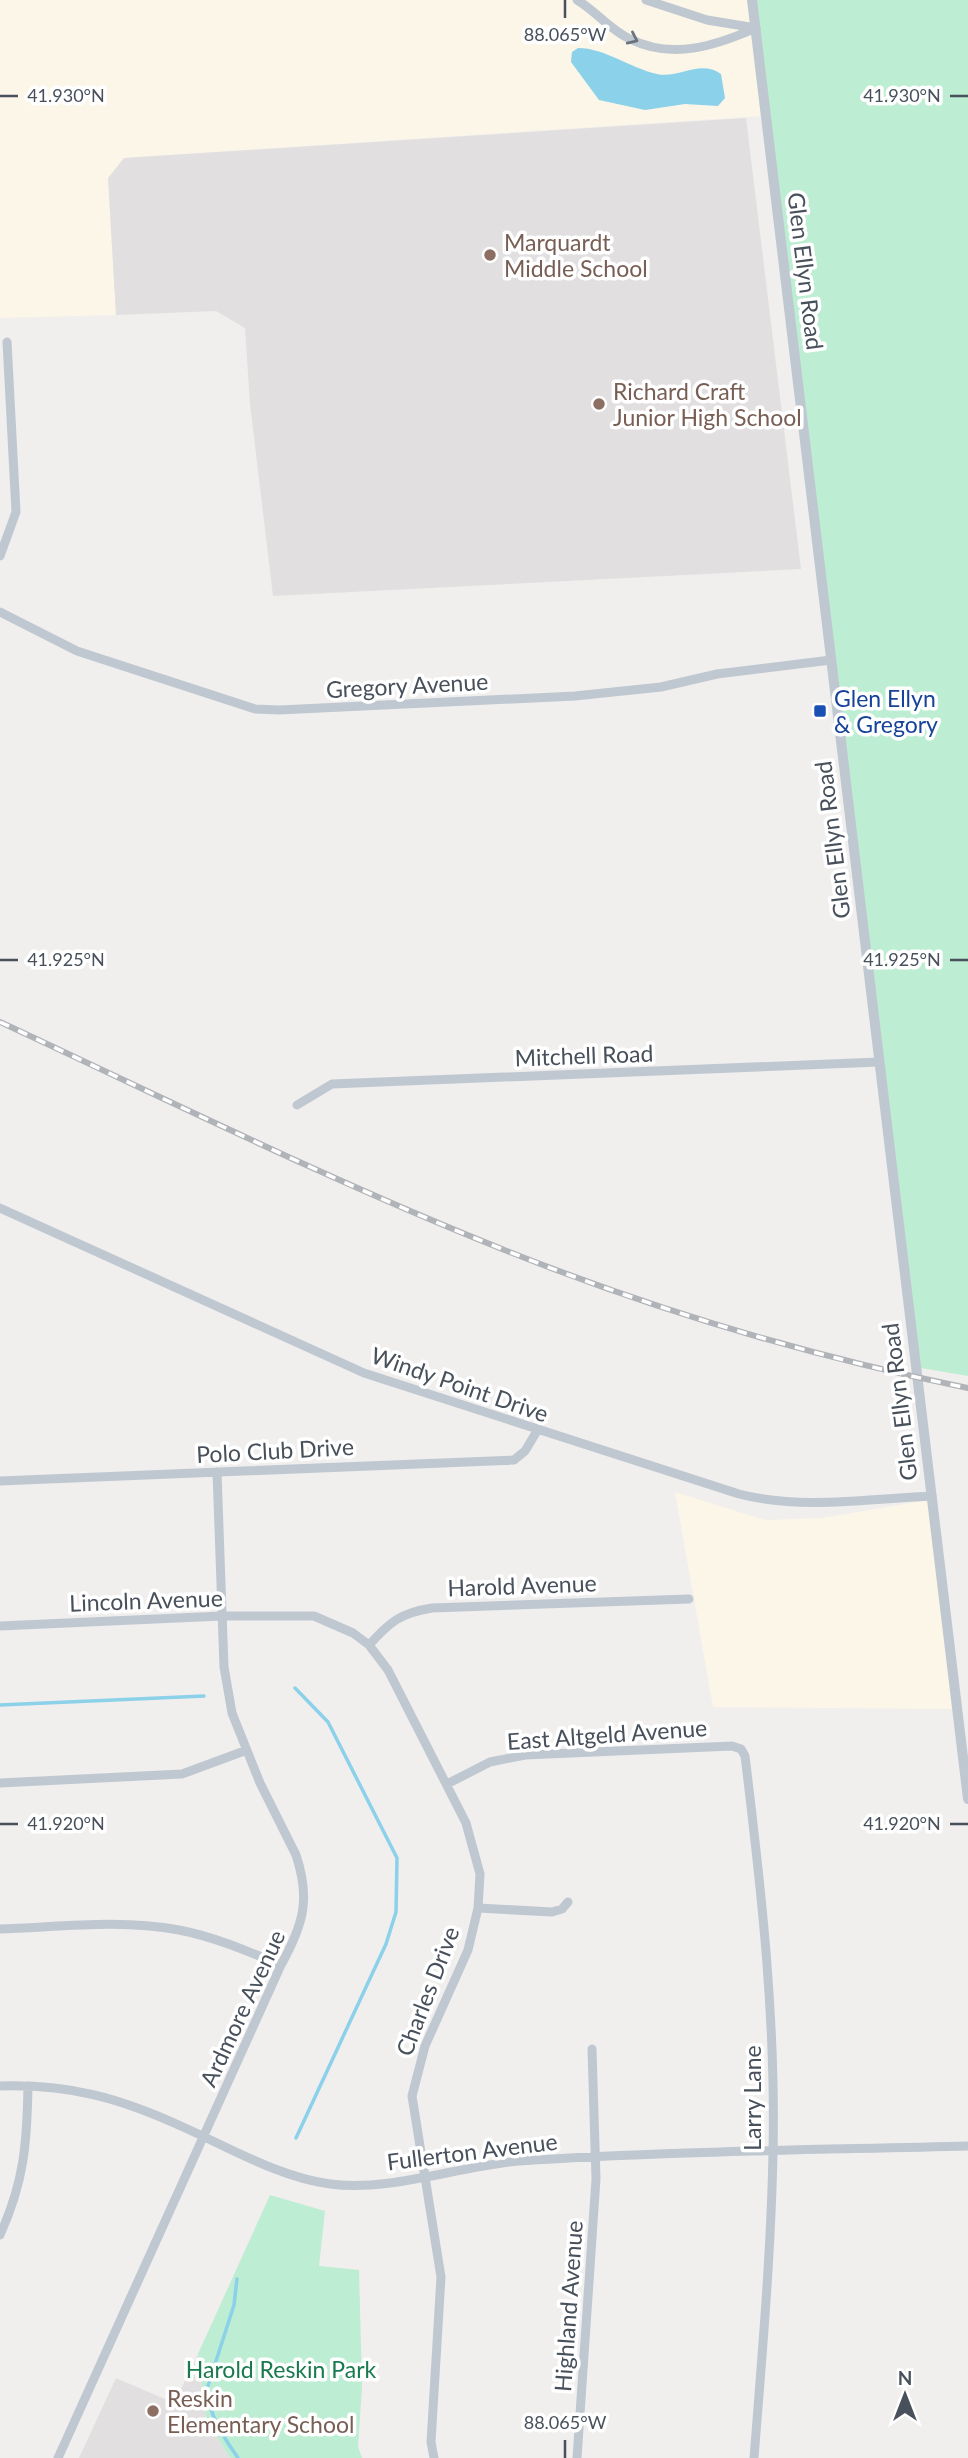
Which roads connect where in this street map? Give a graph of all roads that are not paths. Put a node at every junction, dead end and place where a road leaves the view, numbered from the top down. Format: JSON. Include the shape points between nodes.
{"nodes":[{"id":1,"x":577,"y":0,"type":"edge"},
{"id":2,"x":646,"y":0,"type":"edge"},
{"id":3,"x":752,"y":0,"type":"edge"},
{"id":4,"x":756,"y":29,"type":"junction"},
{"id":5,"x":7,"y":342,"type":"dead end"},
{"id":6,"x":0,"y":556,"type":"edge"},
{"id":7,"x":0,"y":612,"type":"edge"},
{"id":8,"x":831,"y":660,"type":"junction"},
{"id":9,"x":879,"y":1062,"type":"junction"},
{"id":10,"x":297,"y":1105,"type":"dead end"},
{"id":11,"x":0,"y":1208,"type":"edge"},
{"id":12,"x":537,"y":1431,"type":"junction"},
{"id":13,"x":217,"y":1472,"type":"junction"},
{"id":14,"x":0,"y":1482,"type":"edge"},
{"id":15,"x":932,"y":1496,"type":"junction"},
{"id":16,"x":690,"y":1598,"type":"dead end"},
{"id":17,"x":294,"y":1614,"type":"joint"},
{"id":18,"x":222,"y":1616,"type":"junction"},
{"id":19,"x":0,"y":1626,"type":"edge"},
{"id":20,"x":369,"y":1645,"type":"junction"},
{"id":21,"x":732,"y":1746,"type":"joint"},
{"id":22,"x":247,"y":1750,"type":"junction"},
{"id":23,"x":0,"y":1783,"type":"edge"},
{"id":24,"x":447,"y":1784,"type":"junction"},
{"id":25,"x":968,"y":1799,"type":"edge"},
{"id":26,"x":568,"y":1902,"type":"dead end"},
{"id":27,"x":478,"y":1909,"type":"junction"},
{"id":28,"x":0,"y":1929,"type":"edge"},
{"id":29,"x":281,"y":1965,"type":"junction"},
{"id":30,"x":592,"y":2049,"type":"dead end"},
{"id":31,"x":28,"y":2086,"type":"junction"},
{"id":32,"x":0,"y":2087,"type":"edge"},
{"id":33,"x":203,"y":2138,"type":"junction"},
{"id":34,"x":968,"y":2146,"type":"edge"},
{"id":35,"x":773,"y":2151,"type":"junction"},
{"id":36,"x":595,"y":2156,"type":"junction"},
{"id":37,"x":424,"y":2175,"type":"junction"},
{"id":38,"x":0,"y":2235,"type":"edge"},
{"id":39,"x":58,"y":2458,"type":"edge"},
{"id":40,"x":434,"y":2458,"type":"edge"},
{"id":41,"x":577,"y":2458,"type":"edge"},
{"id":42,"x":754,"y":2458,"type":"edge"}],
"edges":[{"from":1,"to":4,"type":"street","one_way":true,"via":[[629,39],[661,50],[696,49]]},
{"from":2,"to":4,"type":"street","via":[[707,20]]},
{"from":3,"to":4,"type":"street","name":"Glen Ellyn Road"},
{"from":4,"to":8,"type":"street","name":"Glen Ellyn Road"},
{"from":5,"to":6,"type":"street","via":[[16,512]]},
{"from":7,"to":8,"type":"street","name":"Gregory Avenue","via":[[77,651],[255,709],[575,696]]},
{"from":8,"to":9,"type":"street","name":"Glen Ellyn Road"},
{"from":9,"to":10,"type":"street","name":"Mitchell Road","via":[[331,1084]]},
{"from":9,"to":15,"type":"street","name":"Glen Ellyn Road"},
{"from":11,"to":12,"type":"street","name":"Windy Point Drive","via":[[353,1369]]},
{"from":12,"to":13,"type":"street","name":"Polo Club Drive","via":[[514,1460]]},
{"from":12,"to":15,"type":"street","name":"Windy Point Drive","via":[[762,1500]]},
{"from":13,"to":14,"type":"street","name":"Polo Club Drive"},
{"from":13,"to":18,"type":"street","name":"Ardmore Avenue"},
{"from":15,"to":25,"type":"street","name":"Glen Ellyn Road"},
{"from":16,"to":20,"type":"street","name":"Harold Avenue","via":[[408,1611],[388,1623]]},
{"from":17,"to":18,"type":"street","name":"Lincoln Avenue"},
{"from":17,"to":20,"type":"street","name":"Charles Drive","via":[[333,1623]]},
{"from":18,"to":19,"type":"street","name":"Lincoln Avenue"},
{"from":18,"to":22,"type":"street","name":"Ardmore Avenue","via":[[226,1687]]},
{"from":20,"to":24,"type":"street","name":"Charles Drive","via":[[388,1670]]},
{"from":21,"to":24,"type":"street","name":"East Altgeld Avenue","via":[[525,1755],[490,1762]]},
{"from":21,"to":35,"type":"street","name":"Larry Lane","via":[[745,1756],[764,1920]]},
{"from":22,"to":23,"type":"street","via":[[182,1774]]},
{"from":22,"to":29,"type":"street","name":"Ardmore Avenue","via":[[302,1873],[304,1905],[299,1932]]},
{"from":24,"to":27,"type":"street","name":"Charles Drive","via":[[477,1855]]},
{"from":26,"to":27,"type":"street","via":[[552,1912]]},
{"from":27,"to":37,"type":"street","name":"Charles Drive","via":[[468,1950],[415,2077],[412,2111]]},
{"from":28,"to":29,"type":"street","via":[[112,1924],[157,1927],[228,1943]]},
{"from":29,"to":33,"type":"street","name":"Ardmore Avenue"},
{"from":30,"to":36,"type":"street","name":"Highland Avenue"},
{"from":31,"to":32,"type":"street","name":"Fullerton Avenue"},
{"from":31,"to":33,"type":"street","name":"Fullerton Avenue","via":[[106,2096]]},
{"from":31,"to":38,"type":"street","via":[[25,2162],[17,2197]]},
{"from":33,"to":37,"type":"street","name":"Fullerton Avenue","via":[[317,2182],[373,2183]]},
{"from":33,"to":39,"type":"street","name":"Ardmore Avenue"},
{"from":34,"to":35,"type":"street","name":"Fullerton Avenue"},
{"from":35,"to":36,"type":"street","name":"Fullerton Avenue"},
{"from":35,"to":42,"type":"street","name":"Larry Lane"},
{"from":36,"to":37,"type":"street","name":"Fullerton Avenue","via":[[495,2163]]},
{"from":36,"to":41,"type":"street","name":"Highland Avenue"},
{"from":37,"to":40,"type":"street","name":"Charles Drive","via":[[441,2277],[431,2442]]}]}
